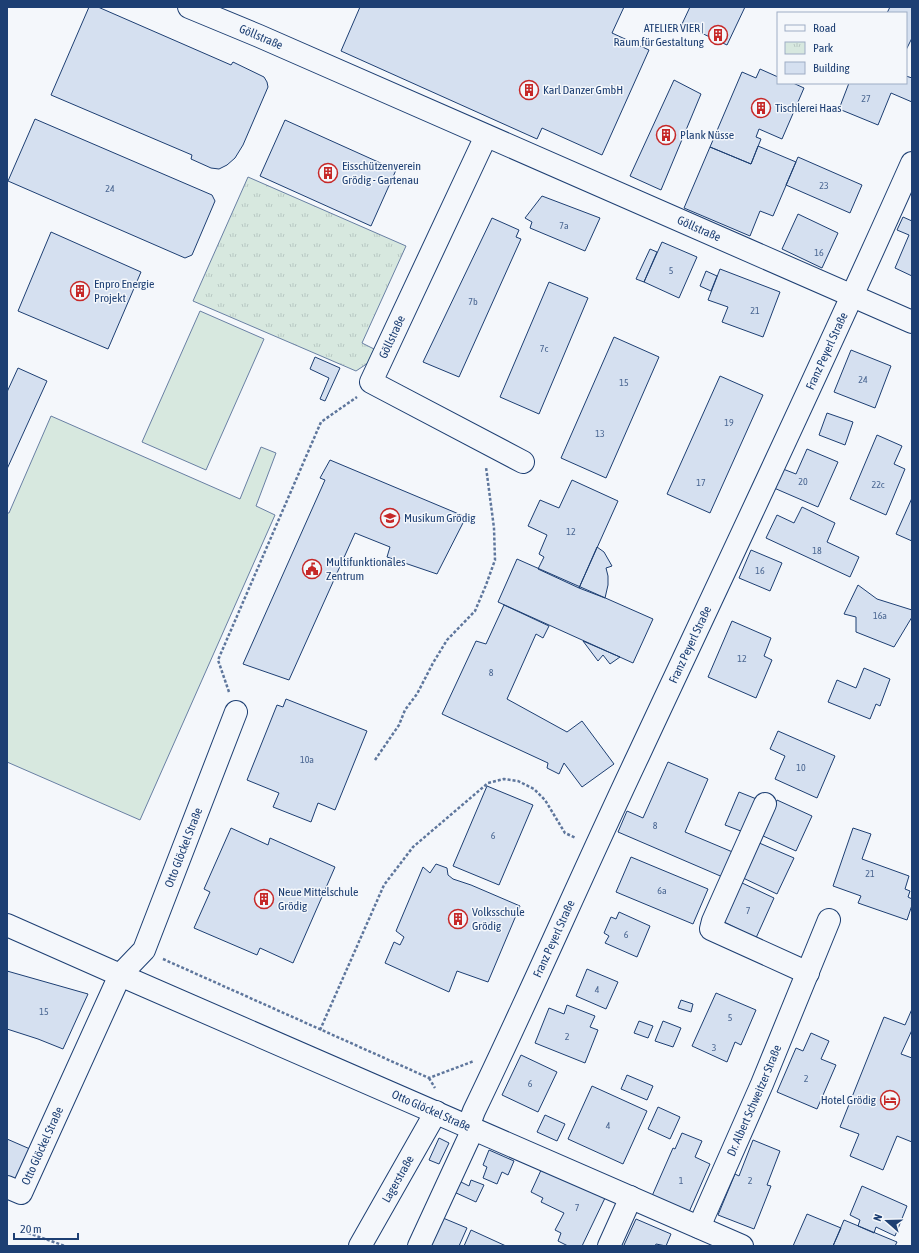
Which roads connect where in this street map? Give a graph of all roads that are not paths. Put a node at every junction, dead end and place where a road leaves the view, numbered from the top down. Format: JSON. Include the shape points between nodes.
{"nodes":[{"id":1,"x":188,"y":7,"type":"edge"},
{"id":2,"x":486,"y":136,"type":"junction"},
{"id":3,"x":912,"y":162,"type":"edge"},
{"id":4,"x":853,"y":296,"type":"junction"},
{"id":5,"x":912,"y":322,"type":"edge"},
{"id":6,"x":523,"y":462,"type":"dead end"},
{"id":7,"x":236,"y":712,"type":"road end"},
{"id":8,"x":765,"y":804,"type":"dead end"},
{"id":9,"x":829,"y":920,"type":"dead end"},
{"id":10,"x":7,"y":924,"type":"edge"},
{"id":11,"x":808,"y":973,"type":"junction"},
{"id":12,"x":120,"y":975,"type":"junction"},
{"id":13,"x":436,"y":1112,"type":"junction"},
{"id":14,"x":470,"y":1128,"type":"junction"},
{"id":15,"x":7,"y":1187,"type":"edge"},
{"id":16,"x":630,"y":1197,"type":"junction"},
{"id":17,"x":699,"y":1227,"type":"junction"},
{"id":18,"x":360,"y":1246,"type":"edge"},
{"id":19,"x":419,"y":1246,"type":"edge"},
{"id":20,"x":609,"y":1246,"type":"edge"},
{"id":21,"x":742,"y":1246,"type":"edge"}],
"edges":[{"from":1,"to":2,"type":"street","name":"Göllstraße"},
{"from":2,"to":4,"type":"street","name":"Göllstraße"},
{"from":2,"to":6,"type":"street","name":"Göllstraße","via":[[371,382]]},
{"from":3,"to":4,"type":"street","name":"Franz Peyerl Straße"},
{"from":4,"to":5,"type":"street","name":"Göllstraße"},
{"from":4,"to":14,"type":"street","name":"Franz Peyerl Straße","via":[[595,846],[474,1111]]},
{"from":7,"to":12,"type":"street","name":"Otto Glöckel Straße","via":[[144,950]]},
{"from":8,"to":11,"type":"street","via":[[711,929]]},
{"from":9,"to":11,"type":"street","name":"Dr. Albert Schweitzer Straße"},
{"from":10,"to":12,"type":"street","name":"Otto Glöckel Straße"},
{"from":11,"to":17,"type":"street","name":"Dr. Albert Schweitzer Straße"},
{"from":12,"to":13,"type":"street","name":"Otto Glöckel Straße"},
{"from":12,"to":15,"type":"street","name":"Otto Glöckel Straße","via":[[21,1193]]},
{"from":13,"to":14,"type":"street","name":"Otto Glöckel Straße"},
{"from":13,"to":18,"type":"street","name":"Lagerstraße"},
{"from":14,"to":16,"type":"street","name":"Otto Glöckel Straße"},
{"from":14,"to":19,"type":"street","name":"Franz Peyerl Straße"},
{"from":16,"to":17,"type":"street","name":"Otto Glöckel Straße"},
{"from":16,"to":20,"type":"street"},
{"from":17,"to":21,"type":"street","name":"Otto Glöckel Straße"}]}
